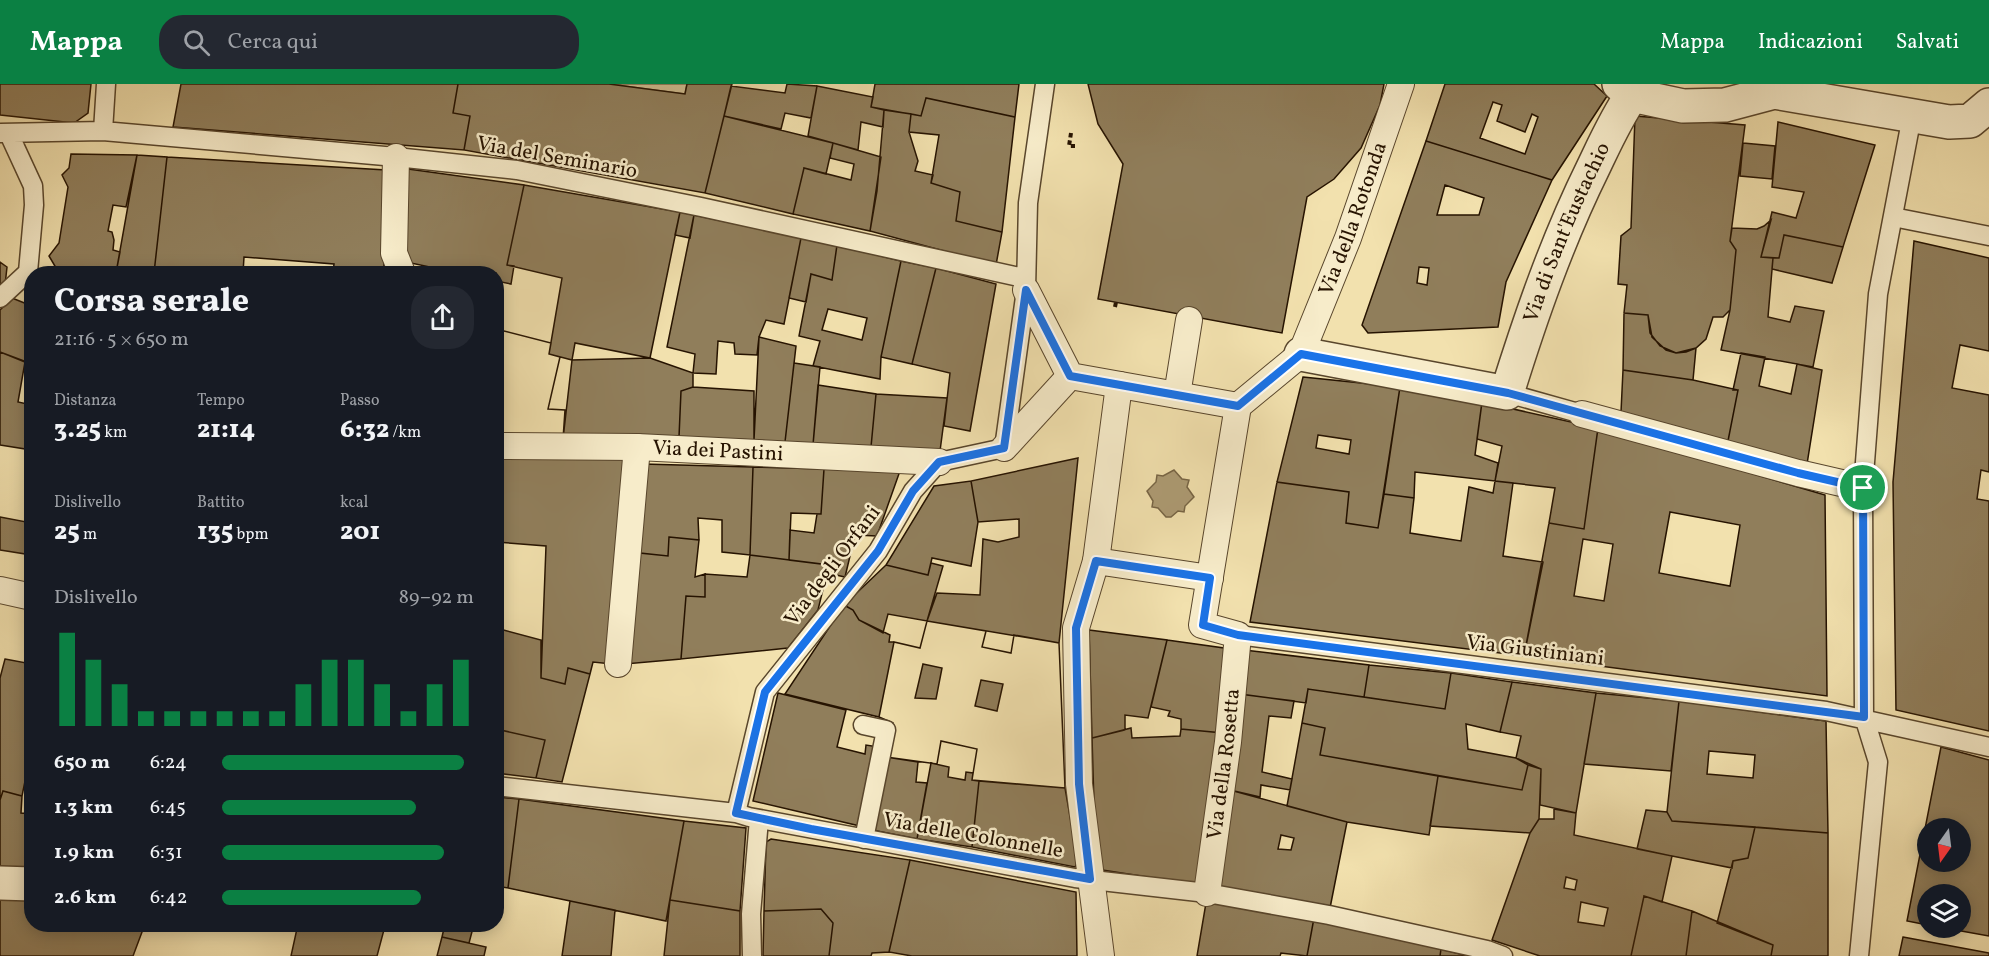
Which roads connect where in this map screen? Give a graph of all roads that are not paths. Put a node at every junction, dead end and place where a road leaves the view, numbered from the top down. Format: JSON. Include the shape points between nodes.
{"nodes":[{"id":1,"x":106,"y":84,"type":"edge"},
{"id":2,"x":1044,"y":84,"type":"edge"},
{"id":3,"x":1401,"y":84,"type":"edge"},
{"id":4,"x":1774,"y":88,"type":"edge"},
{"id":5,"x":1625,"y":90,"type":"edge"},
{"id":6,"x":1989,"y":105,"type":"edge"},
{"id":7,"x":1912,"y":116,"type":"junction"},
{"id":8,"x":103,"y":131,"type":"junction"},
{"id":9,"x":4,"y":134,"type":"edge"},
{"id":10,"x":396,"y":157,"type":"junction"},
{"id":11,"x":1893,"y":217,"type":"junction"},
{"id":12,"x":1989,"y":236,"type":"edge"},
{"id":13,"x":29,"y":266,"type":"edge"},
{"id":14,"x":399,"y":266,"type":"edge"},
{"id":15,"x":24,"y":276,"type":"edge"},
{"id":16,"x":1025,"y":284,"type":"junction"},
{"id":17,"x":0,"y":298,"type":"edge"},
{"id":18,"x":1189,"y":320,"type":"dead end"},
{"id":19,"x":1301,"y":354,"type":"junction"},
{"id":20,"x":1070,"y":376,"type":"junction"},
{"id":21,"x":1119,"y":386,"type":"junction"},
{"id":22,"x":1508,"y":393,"type":"junction"},
{"id":23,"x":1177,"y":395,"type":"junction"},
{"id":24,"x":1238,"y":406,"type":"junction"},
{"id":25,"x":1582,"y":414,"type":"joint"},
{"id":26,"x":504,"y":446,"type":"edge"},
{"id":27,"x":637,"y":447,"type":"junction"},
{"id":28,"x":1004,"y":448,"type":"junction"},
{"id":29,"x":939,"y":462,"type":"junction"},
{"id":30,"x":1863,"y":488,"type":"junction"},
{"id":31,"x":1096,"y":561,"type":"junction"},
{"id":32,"x":1210,"y":578,"type":"junction"},
{"id":33,"x":0,"y":590,"type":"edge"},
{"id":34,"x":24,"y":595,"type":"edge"},
{"id":35,"x":1238,"y":635,"type":"junction"},
{"id":36,"x":618,"y":664,"type":"dead end"},
{"id":37,"x":1864,"y":717,"type":"junction"},
{"id":38,"x":863,"y":725,"type":"dead end"},
{"id":39,"x":1989,"y":747,"type":"edge"},
{"id":40,"x":504,"y":787,"type":"edge"},
{"id":41,"x":748,"y":816,"type":"junction"},
{"id":42,"x":864,"y":839,"type":"junction"},
{"id":43,"x":1085,"y":875,"type":"junction"},
{"id":44,"x":0,"y":883,"type":"edge"},
{"id":45,"x":24,"y":884,"type":"edge"},
{"id":46,"x":1207,"y":893,"type":"junction"},
{"id":47,"x":752,"y":956,"type":"edge"},
{"id":48,"x":1101,"y":956,"type":"edge"},
{"id":49,"x":1503,"y":956,"type":"edge"},
{"id":50,"x":1860,"y":956,"type":"edge"}],
"edges":[{"from":1,"to":8,"type":"lane"},
{"from":2,"to":16,"type":"lane","via":[[1028,203]]},
{"from":3,"to":19,"type":"street","name":"Via della Rotonda","via":[[1351,228]]},
{"from":4,"to":5,"type":"street","via":[[1750,100],[1710,106],[1683,106]]},
{"from":4,"to":7,"type":"street"},
{"from":5,"to":22,"type":"street","name":"Via di Sant'Eustachio","via":[[1618,116],[1559,243]]},
{"from":6,"to":7,"type":"street","via":[[1978,116],[1960,123]]},
{"from":7,"to":11,"type":"lane"},
{"from":8,"to":9,"type":"lane","name":"Via del Seminario"},
{"from":8,"to":10,"type":"lane","name":"Via del Seminario"},
{"from":9,"to":13,"type":"lane","via":[[33,186]]},
{"from":10,"to":14,"type":"street","via":[[394,253]]},
{"from":10,"to":16,"type":"lane","name":"Via del Seminario","via":[[517,170],[700,207]]},
{"from":11,"to":12,"type":"lane"},
{"from":11,"to":30,"type":"lane","via":[[1878,294]]},
{"from":15,"to":17,"type":"lane"},
{"from":16,"to":20,"type":"street"},
{"from":16,"to":28,"type":"lane"},
{"from":18,"to":23,"type":"street"},
{"from":19,"to":22,"type":"street"},
{"from":19,"to":24,"type":"street"},
{"from":20,"to":21,"type":"street"},
{"from":20,"to":28,"type":"street"},
{"from":21,"to":23,"type":"street"},
{"from":21,"to":31,"type":"street"},
{"from":22,"to":25,"type":"lane"},
{"from":23,"to":24,"type":"street"},
{"from":24,"to":32,"type":"street"},
{"from":25,"to":30,"type":"street"},
{"from":26,"to":27,"type":"street","name":"Via dei Pastini"},
{"from":27,"to":29,"type":"street","name":"Via dei Pastini"},
{"from":27,"to":36,"type":"street"},
{"from":28,"to":29,"type":"lane"},
{"from":29,"to":41,"type":"lane","name":"Via degli Orfani","via":[[913,491],[878,551],[765,692]]},
{"from":30,"to":37,"type":"lane"},
{"from":31,"to":32,"type":"street"},
{"from":31,"to":43,"type":"street","via":[[1076,628]]},
{"from":32,"to":35,"type":"street","via":[[1203,625]]},
{"from":33,"to":34,"type":"street"},
{"from":35,"to":37,"type":"lane","name":"Via Giustiniani"},
{"from":35,"to":46,"type":"street","name":"Via della Rosetta"},
{"from":37,"to":39,"type":"lane","name":"Via Giustiniani"},
{"from":37,"to":50,"type":"lane","via":[[1878,762]]},
{"from":38,"to":42,"type":"lane","name":"Via delle Colonnelle","via":[[886,730]]},
{"from":40,"to":41,"type":"lane","name":"Via delle Colonnelle"},
{"from":41,"to":42,"type":"lane","name":"Via delle Colonnelle"},
{"from":41,"to":47,"type":"lane","name":"Via degli Orfani"},
{"from":42,"to":43,"type":"lane","name":"Via delle Colonnelle"},
{"from":43,"to":46,"type":"lane","name":"Via delle Colonnelle"},
{"from":43,"to":48,"type":"street"},
{"from":44,"to":45,"type":"street"},
{"from":46,"to":49,"type":"lane","name":"Via delle Colonnelle","via":[[1339,917]]}]}
